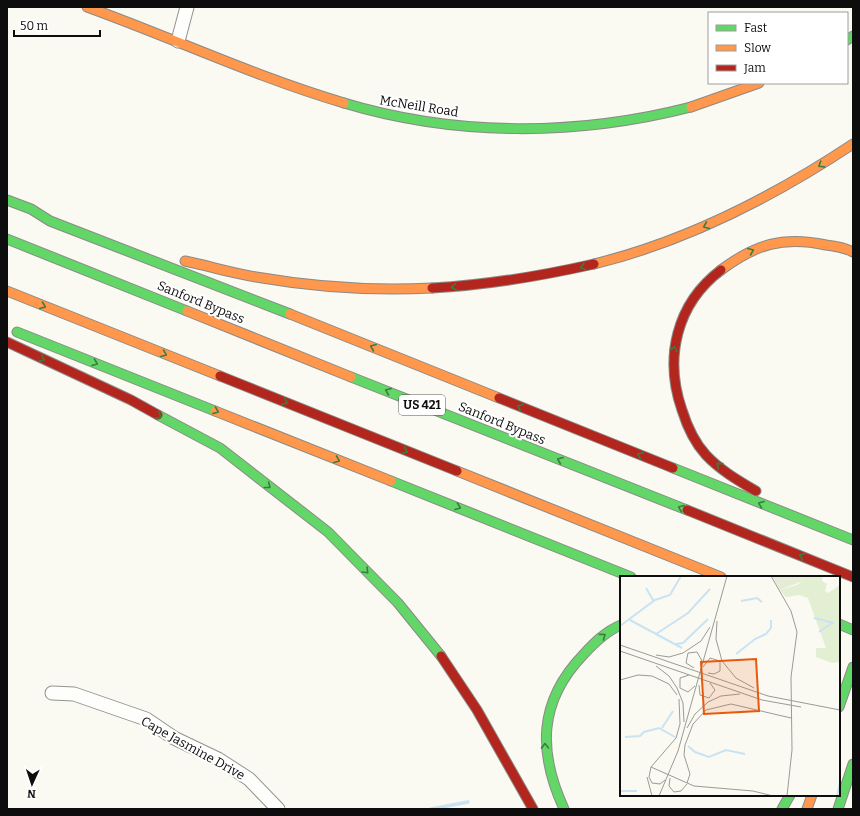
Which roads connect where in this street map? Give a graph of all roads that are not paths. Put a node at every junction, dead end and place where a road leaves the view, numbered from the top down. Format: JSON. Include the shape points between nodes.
{"nodes":[{"id":1,"x":87,"y":7,"type":"edge"},
{"id":2,"x":187,"y":7,"type":"edge"},
{"id":3,"x":178,"y":41,"type":"junction"},
{"id":4,"x":756,"y":84,"type":"edge"},
{"id":5,"x":853,"y":144,"type":"edge"},
{"id":6,"x":7,"y":200,"type":"edge"},
{"id":7,"x":31,"y":209,"type":"junction"},
{"id":8,"x":7,"y":239,"type":"edge"},
{"id":9,"x":853,"y":252,"type":"edge"},
{"id":10,"x":7,"y":291,"type":"edge"},
{"id":11,"x":7,"y":328,"type":"edge"},
{"id":12,"x":7,"y":342,"type":"edge"},
{"id":13,"x":836,"y":534,"type":"junction"},
{"id":14,"x":850,"y":539,"type":"edge"},
{"id":15,"x":628,"y":576,"type":"edge"},
{"id":16,"x":719,"y":576,"type":"edge"},
{"id":17,"x":853,"y":577,"type":"edge"},
{"id":18,"x":840,"y":624,"type":"edge"},
{"id":19,"x":620,"y":625,"type":"edge"},
{"id":20,"x":853,"y":630,"type":"edge"},
{"id":21,"x":851,"y":665,"type":"edge"},
{"id":22,"x":52,"y":693,"type":"dead end"},
{"id":23,"x":840,"y":704,"type":"edge"},
{"id":24,"x":853,"y":764,"type":"edge"},
{"id":25,"x":789,"y":796,"type":"edge"},
{"id":26,"x":812,"y":796,"type":"edge"},
{"id":27,"x":278,"y":809,"type":"edge"},
{"id":28,"x":533,"y":809,"type":"edge"},
{"id":29,"x":564,"y":809,"type":"edge"},
{"id":30,"x":782,"y":809,"type":"edge"},
{"id":31,"x":807,"y":809,"type":"edge"},
{"id":32,"x":838,"y":809,"type":"edge"}],
"edges":[{"from":1,"to":3,"type":"main road","name":"McNeill Road"},
{"from":2,"to":3,"type":"street"},
{"from":3,"to":4,"type":"main road","name":"McNeill Road","via":[[309,93],[380,114],[443,125],[547,129],[608,124],[708,102]]},
{"from":5,"to":7,"type":"main road","one_way":true,"via":[[751,206],[680,236],[573,270],[443,288],[358,288],[272,280],[169,256],[53,214]]},
{"from":6,"to":7,"type":"main road"},
{"from":13,"to":7,"type":"main road","one_way":true,"via":[[348,337],[50,221]]},
{"from":17,"to":8,"type":"main road","name":"Sanford Bypass","number":"US 421","one_way":true},
{"from":13,"to":9,"type":"main road","one_way":true,"via":[[819,521],[774,501],[737,480],[707,455],[686,424],[675,391],[672,357],[679,326],[693,302],[712,277],[741,255],[772,242],[808,240]]},
{"from":10,"to":16,"type":"main road","one_way":true},
{"from":11,"to":15,"type":"main road","one_way":true},
{"from":12,"to":28,"type":"main road","one_way":true,"via":[[131,400],[220,448],[328,532],[398,603],[446,662],[477,710]]},
{"from":13,"to":14,"type":"main road"},
{"from":18,"to":20,"type":"main road"},
{"from":29,"to":19,"type":"main road","one_way":true,"via":[[555,793],[544,750],[545,727],[552,702],[563,677],[579,656],[594,642]]},
{"from":21,"to":23,"type":"main road"},
{"from":22,"to":27,"type":"street","name":"Cape Jasmine Drive","via":[[74,694],[146,719],[174,738],[218,759],[249,779]]},
{"from":24,"to":32,"type":"main road"},
{"from":25,"to":30,"type":"main road"},
{"from":26,"to":31,"type":"main road"}]}
